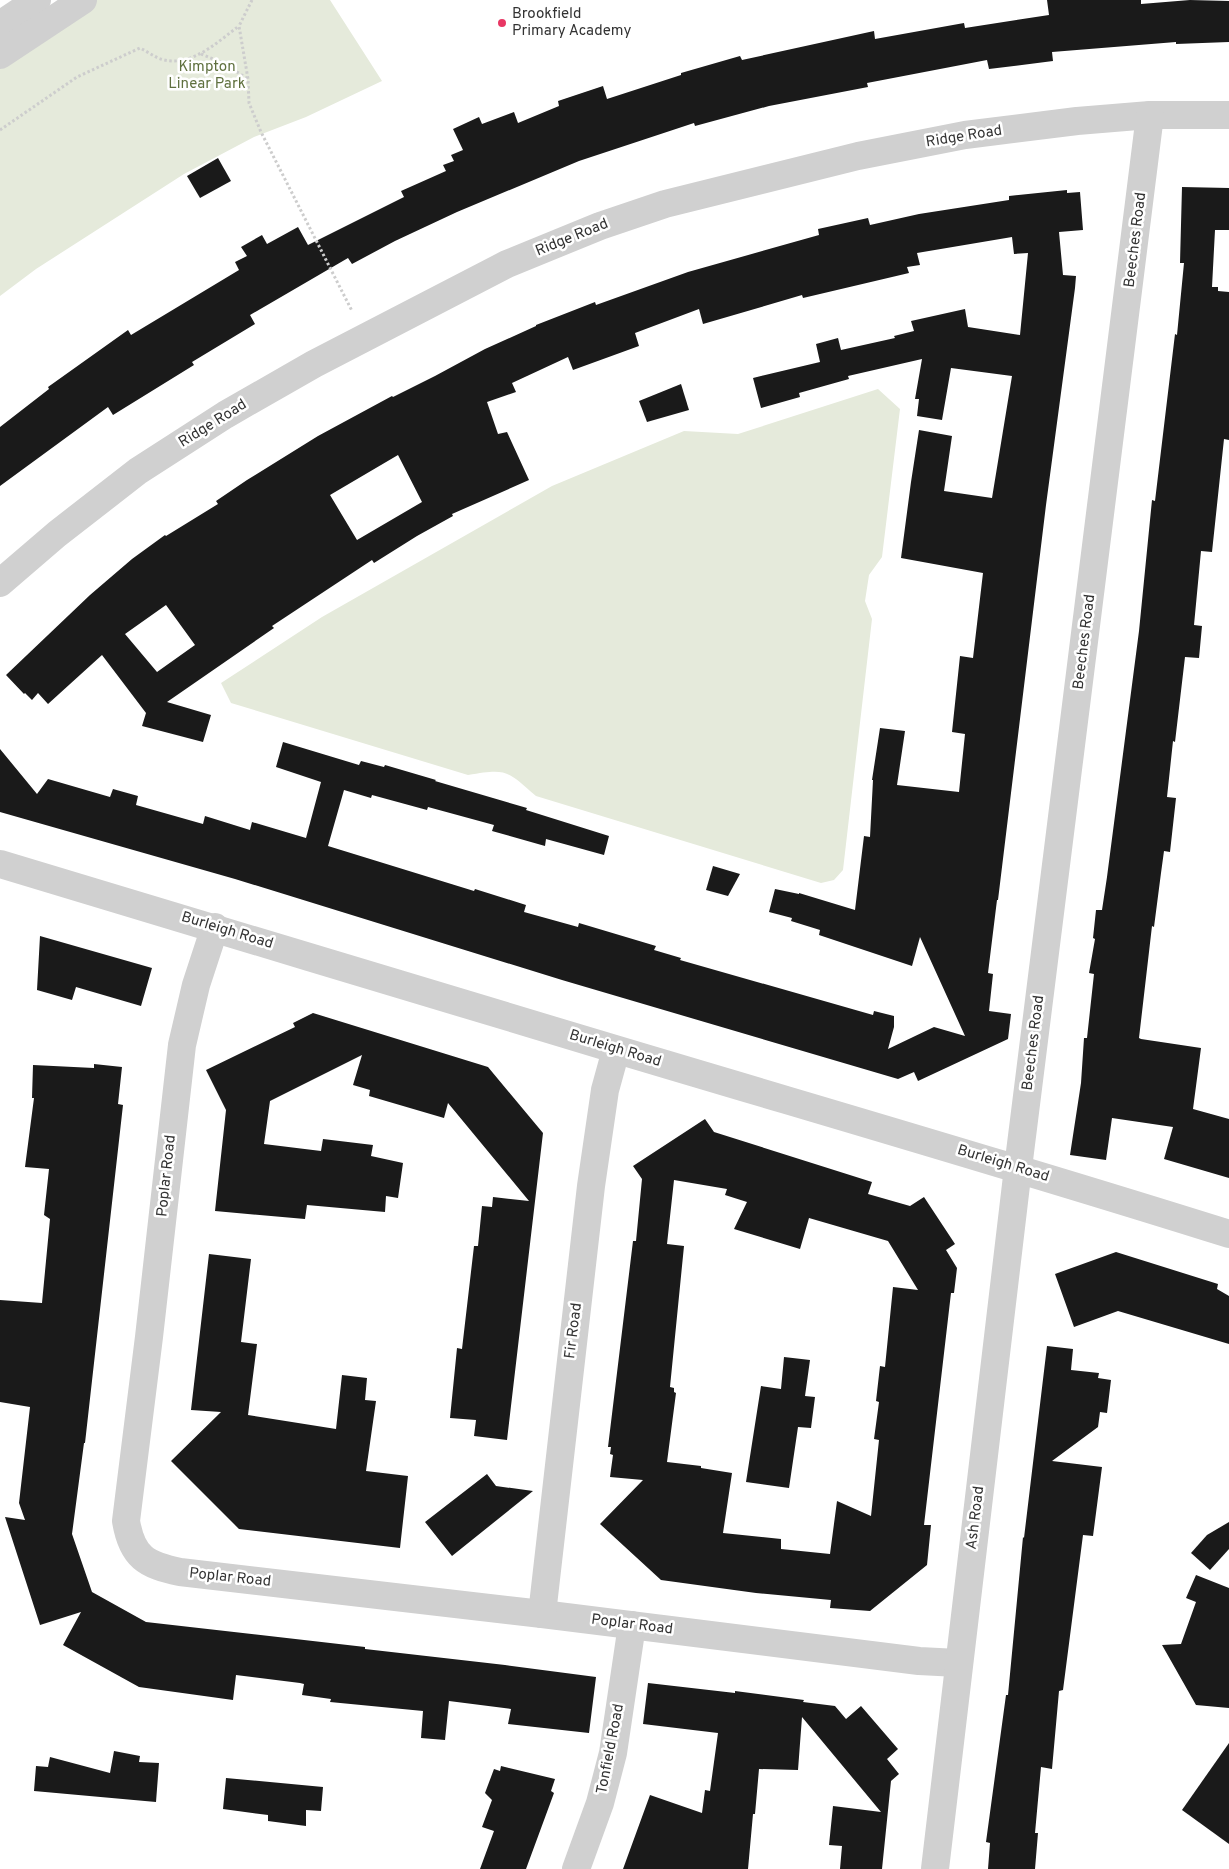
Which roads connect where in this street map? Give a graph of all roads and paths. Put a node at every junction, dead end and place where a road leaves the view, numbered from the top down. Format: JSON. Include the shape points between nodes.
{"nodes":[{"id":1,"x":37,"y":0,"type":"edge"},
{"id":2,"x":83,"y":0,"type":"edge"},
{"id":3,"x":252,"y":0,"type":"edge"},
{"id":4,"x":0,"y":24,"type":"edge"},
{"id":5,"x":239,"y":26,"type":"junction"},
{"id":6,"x":201,"y":54,"type":"junction"},
{"id":7,"x":0,"y":55,"type":"edge"},
{"id":8,"x":248,"y":79,"type":"junction"},
{"id":9,"x":1150,"y":115,"type":"junction"},
{"id":10,"x":1229,"y":115,"type":"edge"},
{"id":11,"x":0,"y":130,"type":"edge"},
{"id":12,"x":366,"y":337,"type":"junction"},
{"id":13,"x":0,"y":583,"type":"edge"},
{"id":14,"x":0,"y":864,"type":"edge"},
{"id":15,"x":215,"y":927,"type":"junction"},
{"id":16,"x":616,"y":1050,"type":"junction"},
{"id":17,"x":1018,"y":1168,"type":"junction"},
{"id":18,"x":1229,"y":1234,"type":"edge"},
{"id":19,"x":542,"y":1614,"type":"junction"},
{"id":20,"x":632,"y":1625,"type":"junction"},
{"id":21,"x":958,"y":1663,"type":"junction"},
{"id":22,"x":576,"y":1869,"type":"edge"},
{"id":23,"x":935,"y":1869,"type":"edge"}],
"edges":[{"from":1,"to":4,"type":"street"},
{"from":2,"to":7,"type":"street"},
{"from":3,"to":5,"type":"path"},
{"from":5,"to":6,"type":"path"},
{"from":5,"to":8,"type":"path"},
{"from":6,"to":8,"type":"path"},
{"from":6,"to":11,"type":"path","via":[[178,61],[158,58],[140,48],[77,77]]},
{"from":8,"to":12,"type":"path","via":[[249,104],[260,132]]},
{"from":9,"to":10,"type":"street","name":"Ridge Road"},
{"from":9,"to":12,"type":"street","name":"Ridge Road","via":[[966,135],[858,156],[665,204],[600,226],[507,264]]},
{"from":9,"to":17,"type":"street","name":"Beeches Road"},
{"from":12,"to":13,"type":"street","name":"Ridge Road","via":[[225,415],[138,471]]},
{"from":14,"to":15,"type":"street","name":"Burleigh Road"},
{"from":15,"to":16,"type":"street","name":"Burleigh Road"},
{"from":15,"to":19,"type":"street","name":"Poplar Road","via":[[196,985],[182,1045],[126,1521],[129,1537],[136,1551],[146,1560],[158,1568],[173,1571]]},
{"from":16,"to":17,"type":"street","name":"Burleigh Road"},
{"from":16,"to":19,"type":"street","name":"Fir Road","via":[[605,1090],[591,1186]]},
{"from":17,"to":18,"type":"street","name":"Burleigh Road"},
{"from":17,"to":21,"type":"street","name":"Ash Road"},
{"from":19,"to":20,"type":"street","name":"Poplar Road"},
{"from":20,"to":21,"type":"street","name":"Poplar Road","via":[[918,1661]]},
{"from":20,"to":22,"type":"street","name":"Tonfield Road","via":[[613,1753],[600,1803]]},
{"from":21,"to":23,"type":"street","name":"Ash Road"}]}
